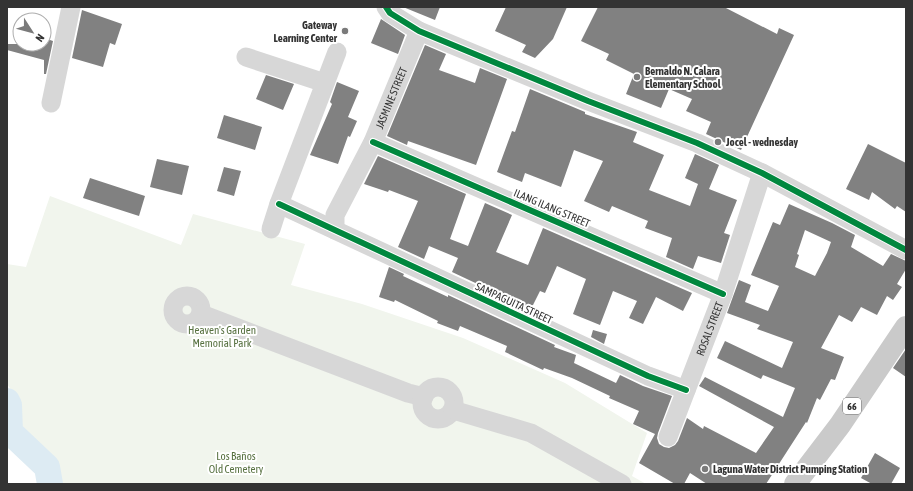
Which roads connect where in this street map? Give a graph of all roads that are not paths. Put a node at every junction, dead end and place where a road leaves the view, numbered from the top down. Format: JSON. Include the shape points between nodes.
{"nodes":[{"id":1,"x":71,"y":7,"type":"edge"},
{"id":2,"x":386,"y":7,"type":"edge"},
{"id":3,"x":419,"y":31,"type":"junction"},
{"id":4,"x":337,"y":52,"type":"dead end"},
{"id":5,"x":246,"y":57,"type":"dead end"},
{"id":6,"x":325,"y":83,"type":"junction"},
{"id":7,"x":51,"y":103,"type":"dead end"},
{"id":8,"x":373,"y":142,"type":"junction"},
{"id":9,"x":762,"y":174,"type":"junction"},
{"id":10,"x":278,"y":204,"type":"junction"},
{"id":11,"x":271,"y":228,"type":"dead end"},
{"id":12,"x":335,"y":230,"type":"junction"},
{"id":13,"x":906,"y":250,"type":"edge"},
{"id":14,"x":723,"y":294,"type":"junction"},
{"id":15,"x":201,"y":314,"type":"dead end"},
{"id":16,"x":906,"y":327,"type":"edge"},
{"id":17,"x":686,"y":390,"type":"junction"},
{"id":18,"x":668,"y":437,"type":"dead end"},
{"id":19,"x":622,"y":484,"type":"edge"},
{"id":20,"x":795,"y":484,"type":"edge"}],
"edges":[{"from":1,"to":7,"type":"street"},
{"from":2,"to":3,"type":"street","via":[[390,13]]},
{"from":3,"to":8,"type":"street","name":"JASMINE STREET"},
{"from":3,"to":9,"type":"street","via":[[697,143]]},
{"from":4,"to":6,"type":"street"},
{"from":5,"to":6,"type":"street"},
{"from":6,"to":10,"type":"street"},
{"from":8,"to":12,"type":"street","name":"JASMINE STREET","via":[[335,215]]},
{"from":8,"to":14,"type":"street","name":"ILANG ILANG STREET"},
{"from":9,"to":13,"type":"street"},
{"from":9,"to":14,"type":"street","name":"ROSAL STREET"},
{"from":10,"to":11,"type":"street"},
{"from":10,"to":12,"type":"street","name":"SAMPAGUITA STREET"},
{"from":12,"to":17,"type":"street","name":"SAMPAGUITA STREET","via":[[648,376]]},
{"from":14,"to":17,"type":"street","name":"ROSAL STREET"},
{"from":15,"to":19,"type":"street","via":[[424,397],[425,413],[434,419],[445,418],[453,410],[531,433]]},
{"from":16,"to":20,"type":"main road","number":"66","via":[[840,424]]},
{"from":17,"to":18,"type":"street","name":"ROSAL STREET"}]}
